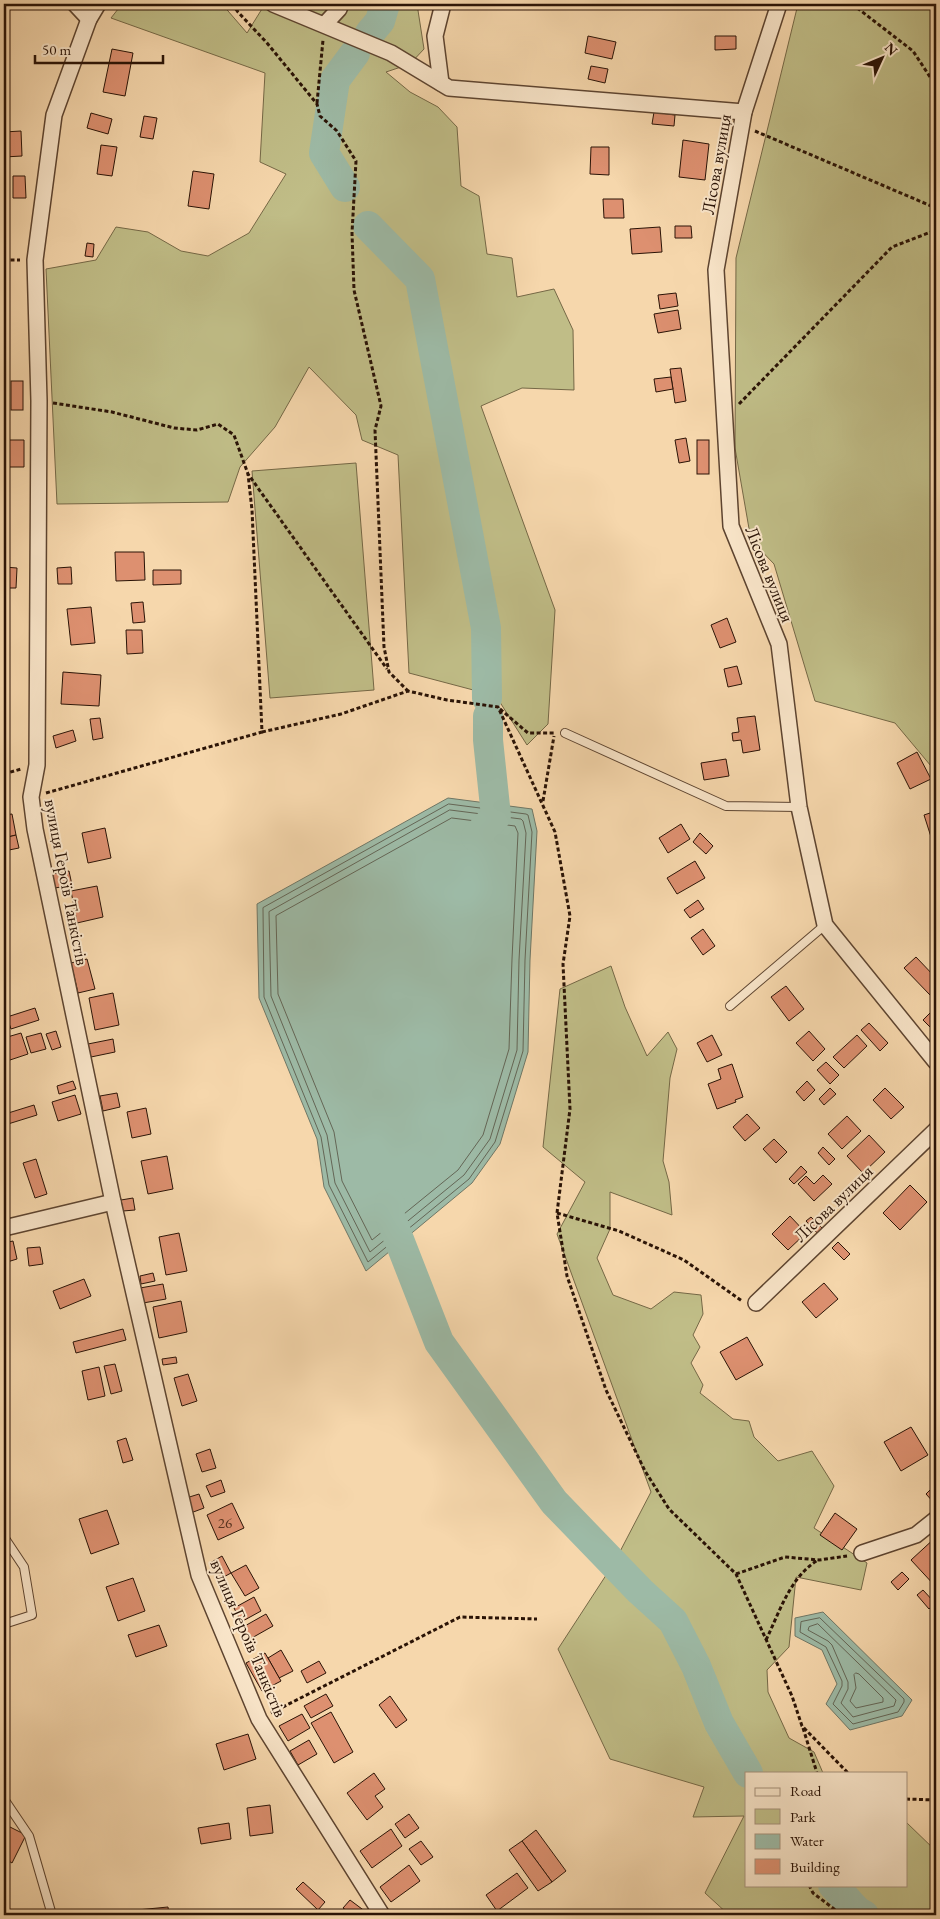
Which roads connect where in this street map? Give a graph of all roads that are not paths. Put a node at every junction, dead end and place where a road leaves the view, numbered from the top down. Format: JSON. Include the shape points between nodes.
{"nodes":[{"id":1,"x":75,"y":4,"type":"edge"},
{"id":2,"x":98,"y":4,"type":"edge"},
{"id":3,"x":273,"y":4,"type":"edge"},
{"id":4,"x":341,"y":4,"type":"edge"},
{"id":5,"x":443,"y":4,"type":"edge"},
{"id":6,"x":779,"y":4,"type":"edge"},
{"id":7,"x":88,"y":19,"type":"junction"},
{"id":8,"x":325,"y":24,"type":"junction"},
{"id":9,"x":441,"y":82,"type":"junction"},
{"id":10,"x":742,"y":119,"type":"junction"},
{"id":11,"x":565,"y":733,"type":"road end"},
{"id":12,"x":799,"y":807,"type":"junction"},
{"id":13,"x":825,"y":925,"type":"junction"},
{"id":14,"x":730,"y":1006,"type":"dead end"},
{"id":15,"x":936,"y":1062,"type":"edge"},
{"id":16,"x":936,"y":1130,"type":"edge"},
{"id":17,"x":113,"y":1202,"type":"junction"},
{"id":18,"x":4,"y":1228,"type":"edge"},
{"id":19,"x":756,"y":1303,"type":"road end"},
{"id":20,"x":936,"y":1519,"type":"edge"},
{"id":21,"x":4,"y":1537,"type":"edge"},
{"id":22,"x":862,"y":1553,"type":"road end"},
{"id":23,"x":4,"y":1624,"type":"edge"},
{"id":24,"x":4,"y":1799,"type":"edge"},
{"id":25,"x":52,"y":1915,"type":"edge"},
{"id":26,"x":382,"y":1915,"type":"edge"}],
"edges":[{"from":1,"to":7,"type":"street"},
{"from":2,"to":7,"type":"street","name":"вулиця Героїв Танкістів"},
{"from":3,"to":8,"type":"street"},
{"from":4,"to":8,"type":"street"},
{"from":5,"to":9,"type":"street","via":[[435,36]]},
{"from":6,"to":10,"type":"street","name":"Лісова вулиця"},
{"from":7,"to":17,"type":"street","name":"вулиця Героїв Танкістів","via":[[54,116],[35,260],[39,401],[36,765],[31,797]]},
{"from":8,"to":9,"type":"street","via":[[391,53]]},
{"from":9,"to":10,"type":"street","via":[[449,88]]},
{"from":10,"to":12,"type":"street","name":"Лісова вулиця","via":[[716,270],[730,526],[779,644]]},
{"from":11,"to":12,"type":"lane","via":[[726,806]]},
{"from":12,"to":13,"type":"street","name":"Лісова вулиця"},
{"from":13,"to":14,"type":"lane"},
{"from":13,"to":15,"type":"street","name":"Лісова вулиця"},
{"from":16,"to":19,"type":"street","name":"Лісова вулиця"},
{"from":17,"to":18,"type":"street"},
{"from":17,"to":26,"type":"street","name":"вулиця Героїв Танкістів","via":[[199,1575],[259,1719]]},
{"from":20,"to":22,"type":"street","via":[[916,1535]]},
{"from":21,"to":23,"type":"lane","via":[[24,1568],[32,1615]]},
{"from":24,"to":25,"type":"lane","via":[[29,1836]]}]}
